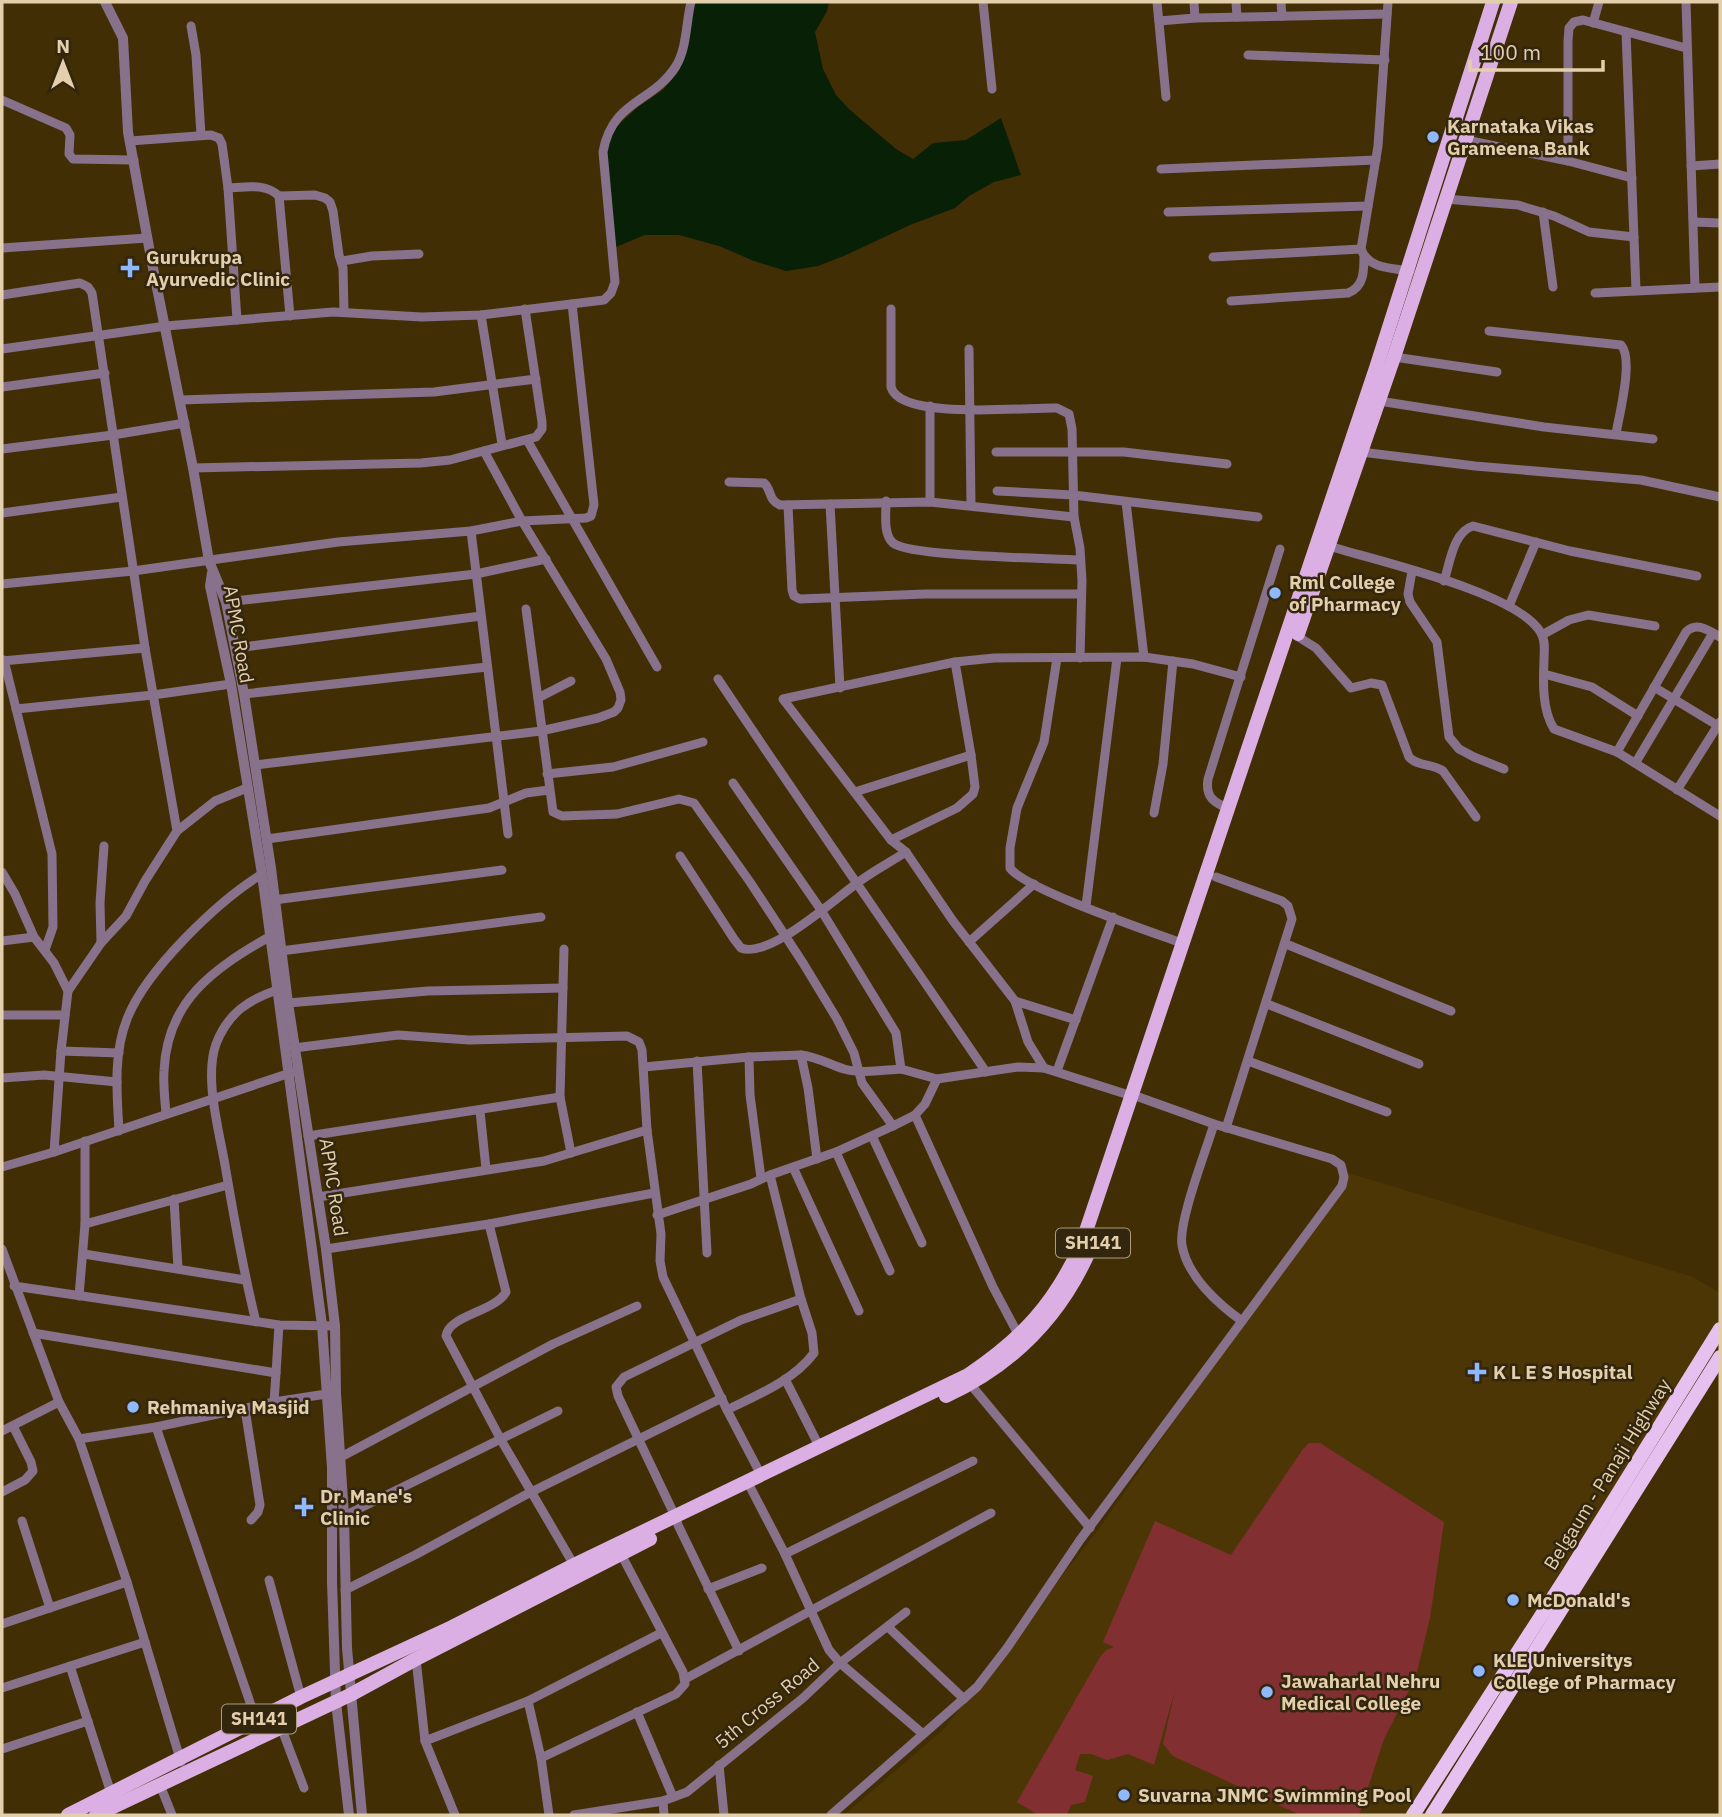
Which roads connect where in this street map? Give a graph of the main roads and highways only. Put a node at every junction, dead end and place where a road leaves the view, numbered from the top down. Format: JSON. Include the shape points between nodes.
{"nodes":[{"id":1,"x":1493,"y":2,"type":"edge"},
{"id":2,"x":1511,"y":2,"type":"edge"},
{"id":3,"x":1413,"y":271,"type":"junction"},
{"id":4,"x":1387,"y":355,"type":"junction"},
{"id":5,"x":1135,"y":1096,"type":"junction"},
{"id":6,"x":1720,"y":1329,"type":"edge"},
{"id":7,"x":1720,"y":1357,"type":"edge"},
{"id":8,"x":749,"y":1486,"type":"junction"},
{"id":9,"x":677,"y":1521,"type":"junction"},
{"id":10,"x":182,"y":1766,"type":"junction"},
{"id":11,"x":68,"y":1815,"type":"edge"},
{"id":12,"x":96,"y":1815,"type":"edge"},
{"id":13,"x":1413,"y":1815,"type":"edge"},
{"id":14,"x":1432,"y":1815,"type":"edge"}],
"edges":[{"from":1,"to":3,"type":"main road"},
{"from":2,"to":3,"type":"main road","via":[[1445,199]]},
{"from":3,"to":4,"type":"main road"},
{"from":4,"to":5,"type":"main road","number":"SH141"},
{"from":4,"to":5,"type":"main road","number":"SH141","via":[[1379,401],[1216,877]]},
{"from":5,"to":8,"type":"main road","number":"SH141","via":[[1074,1262],[1033,1322],[968,1375],[761,1475]]},
{"from":5,"to":8,"type":"main road","number":"SH141","via":[[1092,1245],[1073,1284],[1025,1345],[971,1385]]},
{"from":6,"to":13,"type":"highway","name":"Belgaum - Panaji Highway"},
{"from":7,"to":14,"type":"highway","name":"Belgaum - Panaji Highway"},
{"from":8,"to":9,"type":"main road","number":"SH141"},
{"from":9,"to":10,"type":"main road","number":"SH141","via":[[574,1565],[301,1697]]},
{"from":9,"to":10,"type":"main road","number":"SH141","via":[[336,1702]]},
{"from":10,"to":11,"type":"main road","number":"SH141"},
{"from":10,"to":12,"type":"main road","via":[[160,1785]]}]}
